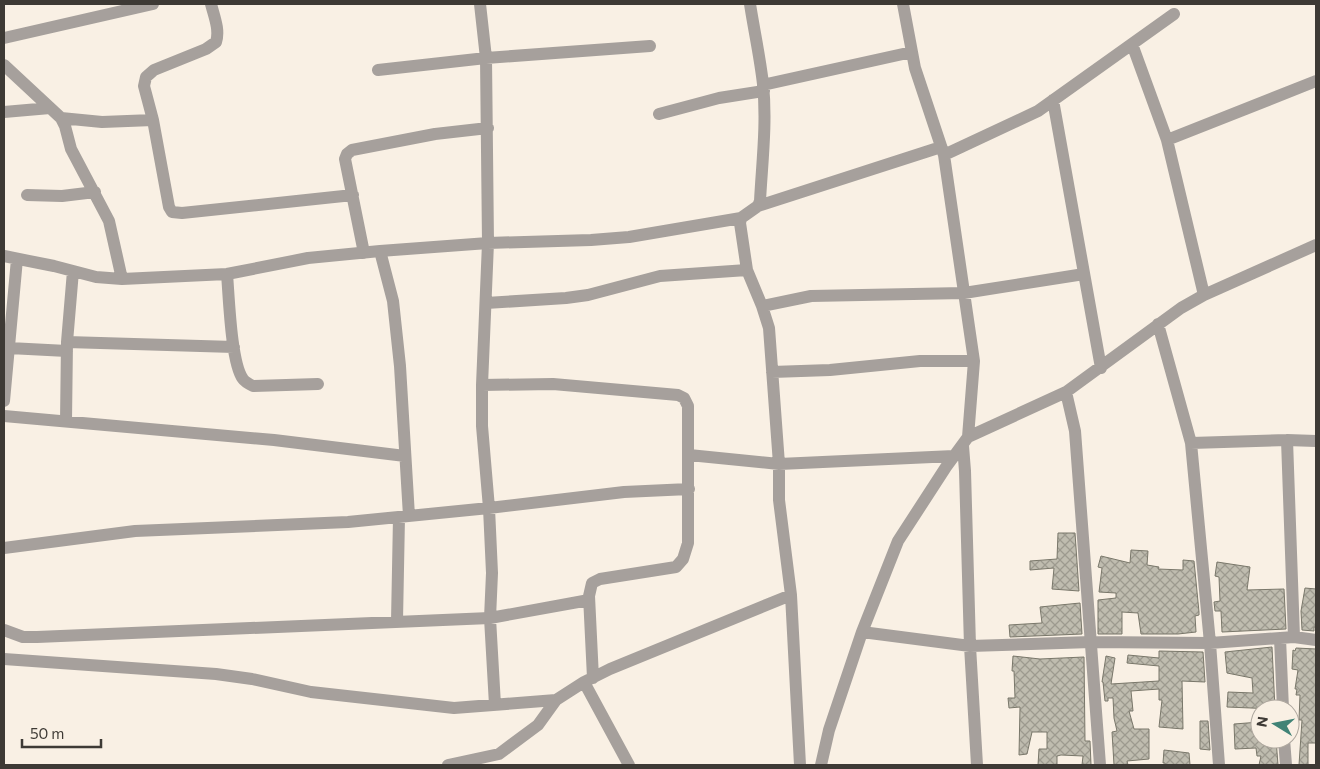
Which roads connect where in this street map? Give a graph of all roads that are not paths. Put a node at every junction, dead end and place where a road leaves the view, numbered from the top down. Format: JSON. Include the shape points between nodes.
{"nodes":[{"id":1,"x":153,"y":4,"type":"edge"},
{"id":2,"x":211,"y":4,"type":"edge"},
{"id":3,"x":480,"y":4,"type":"edge"},
{"id":4,"x":750,"y":4,"type":"edge"},
{"id":5,"x":903,"y":4,"type":"edge"},
{"id":6,"x":1174,"y":14,"type":"dead end"},
{"id":7,"x":4,"y":38,"type":"edge"},
{"id":8,"x":1132,"y":44,"type":"junction"},
{"id":9,"x":650,"y":46,"type":"dead end"},
{"id":10,"x":912,"y":52,"type":"junction"},
{"id":11,"x":486,"y":58,"type":"junction"},
{"id":12,"x":4,"y":65,"type":"edge"},
{"id":13,"x":378,"y":70,"type":"dead end"},
{"id":14,"x":1316,"y":81,"type":"edge"},
{"id":15,"x":764,"y":88,"type":"junction"},
{"id":16,"x":1053,"y":100,"type":"junction"},
{"id":17,"x":50,"y":108,"type":"junction"},
{"id":18,"x":4,"y":112,"type":"edge"},
{"id":19,"x":659,"y":114,"type":"dead end"},
{"id":20,"x":61,"y":118,"type":"junction"},
{"id":21,"x":153,"y":120,"type":"junction"},
{"id":22,"x":488,"y":128,"type":"junction"},
{"id":23,"x":1166,"y":140,"type":"junction"},
{"id":24,"x":942,"y":151,"type":"junction"},
{"id":25,"x":95,"y":192,"type":"junction"},
{"id":26,"x":353,"y":195,"type":"junction"},
{"id":27,"x":27,"y":196,"type":"dead end"},
{"id":28,"x":758,"y":206,"type":"junction"},
{"id":29,"x":741,"y":218,"type":"junction"},
{"id":30,"x":488,"y":243,"type":"junction"},
{"id":31,"x":1316,"y":245,"type":"edge"},
{"id":32,"x":380,"y":251,"type":"junction"},
{"id":33,"x":364,"y":252,"type":"junction"},
{"id":34,"x":4,"y":256,"type":"edge"},
{"id":35,"x":17,"y":259,"type":"junction"},
{"id":36,"x":747,"y":270,"type":"junction"},
{"id":37,"x":74,"y":271,"type":"junction"},
{"id":38,"x":227,"y":274,"type":"junction"},
{"id":39,"x":1084,"y":274,"type":"junction"},
{"id":40,"x":122,"y":280,"type":"junction"},
{"id":41,"x":964,"y":292,"type":"junction"},
{"id":42,"x":1204,"y":295,"type":"junction"},
{"id":43,"x":486,"y":303,"type":"junction"},
{"id":44,"x":762,"y":306,"type":"junction"},
{"id":45,"x":1158,"y":324,"type":"junction"},
{"id":46,"x":67,"y":346,"type":"junction"},
{"id":47,"x":234,"y":347,"type":"junction"},
{"id":48,"x":9,"y":348,"type":"junction"},
{"id":49,"x":974,"y":361,"type":"junction"},
{"id":50,"x":1101,"y":368,"type":"junction"},
{"id":51,"x":772,"y":372,"type":"junction"},
{"id":52,"x":318,"y":384,"type":"dead end"},
{"id":53,"x":482,"y":385,"type":"junction"},
{"id":54,"x":1066,"y":392,"type":"junction"},
{"id":55,"x":4,"y":401,"type":"edge"},
{"id":56,"x":4,"y":416,"type":"edge"},
{"id":57,"x":66,"y":421,"type":"junction"},
{"id":58,"x":1287,"y":440,"type":"junction"},
{"id":59,"x":965,"y":441,"type":"junction"},
{"id":60,"x":1316,"y":441,"type":"edge"},
{"id":61,"x":1191,"y":443,"type":"junction"},
{"id":62,"x":689,"y":455,"type":"junction"},
{"id":63,"x":404,"y":456,"type":"junction"},
{"id":64,"x":954,"y":456,"type":"junction"},
{"id":65,"x":779,"y":464,"type":"junction"},
{"id":66,"x":689,"y":489,"type":"junction"},
{"id":67,"x":489,"y":508,"type":"junction"},
{"id":68,"x":404,"y":517,"type":"junction"},
{"id":69,"x":4,"y":548,"type":"edge"},
{"id":70,"x":791,"y":595,"type":"junction"},
{"id":71,"x":589,"y":600,"type":"junction"},
{"id":72,"x":490,"y":618,"type":"junction"},
{"id":73,"x":397,"y":621,"type":"junction"},
{"id":74,"x":4,"y":630,"type":"edge"},
{"id":75,"x":862,"y":632,"type":"junction"},
{"id":76,"x":1294,"y":637,"type":"junction"},
{"id":77,"x":1280,"y":638,"type":"junction"},
{"id":78,"x":1316,"y":640,"type":"edge"},
{"id":79,"x":1091,"y":642,"type":"junction"},
{"id":80,"x":1210,"y":643,"type":"junction"},
{"id":81,"x":970,"y":646,"type":"junction"},
{"id":82,"x":4,"y":658,"type":"edge"},
{"id":83,"x":588,"y":680,"type":"junction"},
{"id":84,"x":1283,"y":699,"type":"edge"},
{"id":85,"x":556,"y":700,"type":"junction"},
{"id":86,"x":495,"y":705,"type":"junction"},
{"id":87,"x":1285,"y":749,"type":"edge"},
{"id":88,"x":448,"y":765,"type":"edge"},
{"id":89,"x":629,"y":765,"type":"edge"},
{"id":90,"x":800,"y":765,"type":"edge"},
{"id":91,"x":821,"y":765,"type":"edge"},
{"id":92,"x":976,"y":765,"type":"edge"},
{"id":93,"x":1100,"y":765,"type":"edge"},
{"id":94,"x":1218,"y":765,"type":"edge"},
{"id":95,"x":1286,"y":765,"type":"edge"}],
"edges":[{"from":1,"to":7,"type":"street"},
{"from":2,"to":21,"type":"street","via":[[218,37],[216,42],[154,70],[146,77],[144,86]]},
{"from":3,"to":11,"type":"street"},
{"from":4,"to":15,"type":"street"},
{"from":5,"to":10,"type":"street"},
{"from":6,"to":8,"type":"street"},
{"from":8,"to":16,"type":"street"},
{"from":8,"to":23,"type":"street"},
{"from":9,"to":11,"type":"street"},
{"from":10,"to":15,"type":"street"},
{"from":10,"to":24,"type":"street"},
{"from":11,"to":13,"type":"street"},
{"from":11,"to":22,"type":"street"},
{"from":12,"to":17,"type":"street"},
{"from":14,"to":23,"type":"street"},
{"from":15,"to":19,"type":"street"},
{"from":15,"to":28,"type":"street"},
{"from":16,"to":24,"type":"street","via":[[1038,111]]},
{"from":16,"to":39,"type":"street"},
{"from":17,"to":18,"type":"street"},
{"from":17,"to":20,"type":"street"},
{"from":20,"to":21,"type":"street","via":[[102,122]]},
{"from":20,"to":25,"type":"street","via":[[71,149]]},
{"from":21,"to":26,"type":"street","via":[[172,212]]},
{"from":22,"to":26,"type":"street","via":[[435,134],[352,150],[345,159]]},
{"from":22,"to":30,"type":"street"},
{"from":23,"to":42,"type":"street"},
{"from":24,"to":28,"type":"street"},
{"from":24,"to":41,"type":"street"},
{"from":25,"to":27,"type":"street"},
{"from":25,"to":40,"type":"street","via":[[109,221]]},
{"from":26,"to":33,"type":"street"},
{"from":28,"to":29,"type":"street"},
{"from":29,"to":30,"type":"street","via":[[629,237]]},
{"from":29,"to":36,"type":"street"},
{"from":30,"to":32,"type":"street"},
{"from":30,"to":43,"type":"street"},
{"from":31,"to":42,"type":"street"},
{"from":32,"to":33,"type":"street"},
{"from":32,"to":63,"type":"street","via":[[395,319]]},
{"from":33,"to":38,"type":"street","via":[[308,258]]},
{"from":34,"to":35,"type":"street"},
{"from":35,"to":37,"type":"street"},
{"from":35,"to":48,"type":"street"},
{"from":36,"to":43,"type":"street","via":[[660,276],[566,298]]},
{"from":36,"to":44,"type":"street"},
{"from":37,"to":40,"type":"street"},
{"from":37,"to":46,"type":"street"},
{"from":38,"to":40,"type":"street"},
{"from":38,"to":47,"type":"street"},
{"from":39,"to":41,"type":"street"},
{"from":39,"to":50,"type":"street"},
{"from":41,"to":44,"type":"street","via":[[811,296]]},
{"from":41,"to":49,"type":"street"},
{"from":42,"to":45,"type":"street"},
{"from":43,"to":53,"type":"street"},
{"from":44,"to":51,"type":"street","via":[[769,328]]},
{"from":45,"to":50,"type":"street"},
{"from":45,"to":61,"type":"street"},
{"from":46,"to":47,"type":"street"},
{"from":46,"to":48,"type":"street"},
{"from":46,"to":57,"type":"street"},
{"from":47,"to":52,"type":"street","via":[[240,374],[252,386]]},
{"from":48,"to":55,"type":"street"},
{"from":49,"to":51,"type":"street","via":[[920,361]]},
{"from":49,"to":59,"type":"street"},
{"from":50,"to":54,"type":"street"},
{"from":51,"to":65,"type":"street"},
{"from":53,"to":62,"type":"street","via":[[553,384],[684,398],[688,406]]},
{"from":53,"to":67,"type":"street"},
{"from":54,"to":59,"type":"street"},
{"from":54,"to":79,"type":"street","via":[[1075,431]]},
{"from":56,"to":57,"type":"street"},
{"from":57,"to":63,"type":"street","via":[[274,440]]},
{"from":58,"to":60,"type":"street"},
{"from":58,"to":61,"type":"street"},
{"from":58,"to":76,"type":"street"},
{"from":59,"to":64,"type":"street"},
{"from":59,"to":81,"type":"street"},
{"from":61,"to":80,"type":"street"},
{"from":62,"to":65,"type":"street"},
{"from":62,"to":66,"type":"street"},
{"from":63,"to":68,"type":"street"},
{"from":64,"to":65,"type":"street"},
{"from":64,"to":75,"type":"street","via":[[898,541]]},
{"from":65,"to":70,"type":"street","via":[[779,500]]},
{"from":66,"to":67,"type":"street","via":[[624,492]]},
{"from":66,"to":71,"type":"street","via":[[688,543],[676,567],[600,578],[592,582]]},
{"from":67,"to":68,"type":"street"},
{"from":67,"to":72,"type":"street"},
{"from":68,"to":69,"type":"street","via":[[135,531]]},
{"from":68,"to":73,"type":"street"},
{"from":70,"to":83,"type":"street"},
{"from":70,"to":90,"type":"street"},
{"from":71,"to":72,"type":"street"},
{"from":71,"to":83,"type":"street"},
{"from":72,"to":73,"type":"street"},
{"from":72,"to":86,"type":"street"},
{"from":73,"to":74,"type":"street","via":[[37,637],[23,637]]},
{"from":75,"to":81,"type":"street"},
{"from":75,"to":91,"type":"street","via":[[829,730]]},
{"from":76,"to":77,"type":"street"},
{"from":76,"to":78,"type":"street"},
{"from":77,"to":80,"type":"street"},
{"from":77,"to":84,"type":"street"},
{"from":79,"to":80,"type":"street"},
{"from":79,"to":81,"type":"street"},
{"from":79,"to":93,"type":"street"},
{"from":80,"to":94,"type":"street"},
{"from":81,"to":92,"type":"street"},
{"from":82,"to":86,"type":"street","via":[[216,674],[311,692],[454,708]]},
{"from":83,"to":85,"type":"street"},
{"from":83,"to":89,"type":"street"},
{"from":85,"to":86,"type":"street"},
{"from":85,"to":88,"type":"street","via":[[538,725],[499,754]]},
{"from":87,"to":95,"type":"street"}]}
